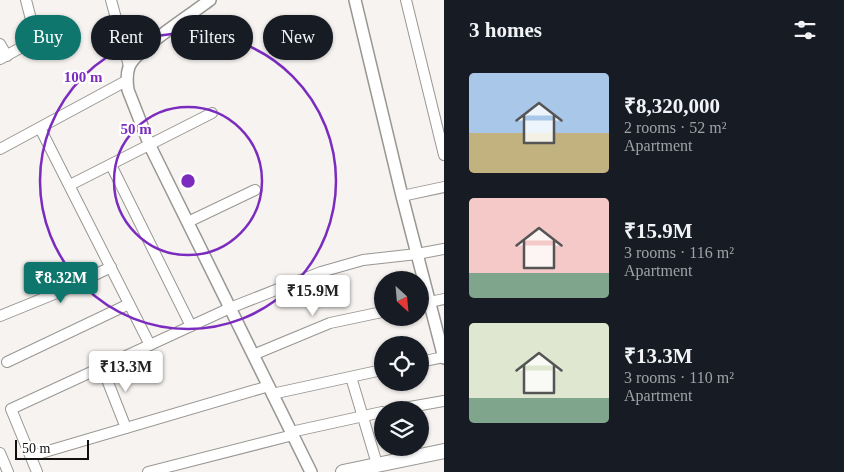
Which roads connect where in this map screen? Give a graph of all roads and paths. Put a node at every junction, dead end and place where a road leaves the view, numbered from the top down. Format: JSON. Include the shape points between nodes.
{"nodes":[{"id":1,"x":26,"y":0,"type":"edge"},
{"id":2,"x":111,"y":0,"type":"edge"},
{"id":3,"x":210,"y":0,"type":"edge"},
{"id":4,"x":355,"y":0,"type":"edge"},
{"id":5,"x":406,"y":0,"type":"edge"},
{"id":6,"x":0,"y":44,"type":"edge"},
{"id":7,"x":3,"y":58,"type":"edge"},
{"id":8,"x":129,"y":66,"type":"junction"},
{"id":9,"x":126,"y":81,"type":"junction"},
{"id":10,"x":212,"y":113,"type":"dead end"},
{"id":11,"x":40,"y":128,"type":"junction"},
{"id":12,"x":150,"y":146,"type":"junction"},
{"id":13,"x":0,"y":149,"type":"edge"},
{"id":14,"x":444,"y":155,"type":"edge"},
{"id":15,"x":111,"y":165,"type":"junction"},
{"id":16,"x":70,"y":185,"type":"junction"},
{"id":17,"x":444,"y":187,"type":"edge"},
{"id":18,"x":255,"y":190,"type":"dead end"},
{"id":19,"x":402,"y":196,"type":"junction"},
{"id":20,"x":188,"y":222,"type":"junction"},
{"id":21,"x":444,"y":249,"type":"edge"},
{"id":22,"x":417,"y":254,"type":"junction"},
{"id":23,"x":111,"y":267,"type":"junction"},
{"id":24,"x":420,"y":271,"type":"edge"},
{"id":25,"x":444,"y":299,"type":"edge"},
{"id":26,"x":429,"y":301,"type":"edge"},
{"id":27,"x":130,"y":304,"type":"junction"},
{"id":28,"x":230,"y":308,"type":"junction"},
{"id":29,"x":374,"y":314,"type":"edge"},
{"id":30,"x":429,"y":314,"type":"edge"},
{"id":31,"x":0,"y":316,"type":"edge"},
{"id":32,"x":191,"y":326,"type":"junction"},
{"id":33,"x":150,"y":345,"type":"junction"},
{"id":34,"x":253,"y":355,"type":"junction"},
{"id":35,"x":444,"y":357,"type":"edge"},
{"id":36,"x":429,"y":360,"type":"edge"},
{"id":37,"x":7,"y":362,"type":"dead end"},
{"id":38,"x":102,"y":367,"type":"junction"},
{"id":39,"x":374,"y":372,"type":"edge"},
{"id":40,"x":351,"y":377,"type":"junction"},
{"id":41,"x":270,"y":390,"type":"junction"},
{"id":42,"x":444,"y":400,"type":"edge"},
{"id":43,"x":429,"y":403,"type":"edge"},
{"id":44,"x":374,"y":414,"type":"edge"},
{"id":45,"x":363,"y":416,"type":"junction"},
{"id":46,"x":126,"y":428,"type":"junction"},
{"id":47,"x":292,"y":434,"type":"junction"},
{"id":48,"x":444,"y":451,"type":"edge"},
{"id":49,"x":0,"y":452,"type":"edge"},
{"id":50,"x":31,"y":456,"type":"junction"},
{"id":51,"x":377,"y":464,"type":"junction"},
{"id":52,"x":8,"y":472,"type":"edge"},
{"id":53,"x":38,"y":472,"type":"edge"},
{"id":54,"x":148,"y":472,"type":"edge"},
{"id":55,"x":311,"y":472,"type":"edge"},
{"id":56,"x":343,"y":472,"type":"edge"}],
"edges":[{"from":1,"to":7,"type":"street","via":[[34,31],[33,41]]},
{"from":2,"to":8,"type":"street"},
{"from":3,"to":8,"type":"street","via":[[149,45]]},
{"from":4,"to":19,"type":"street"},
{"from":5,"to":14,"type":"street"},
{"from":6,"to":7,"type":"street"},
{"from":8,"to":9,"type":"street"},
{"from":9,"to":11,"type":"street"},
{"from":9,"to":12,"type":"street"},
{"from":10,"to":12,"type":"street"},
{"from":11,"to":13,"type":"street"},
{"from":11,"to":16,"type":"street"},
{"from":12,"to":15,"type":"street"},
{"from":12,"to":20,"type":"street"},
{"from":15,"to":16,"type":"street"},
{"from":15,"to":32,"type":"street"},
{"from":16,"to":23,"type":"street"},
{"from":17,"to":19,"type":"street"},
{"from":18,"to":20,"type":"street"},
{"from":19,"to":22,"type":"street"},
{"from":20,"to":28,"type":"street"},
{"from":21,"to":22,"type":"street"},
{"from":22,"to":24,"type":"street"},
{"from":22,"to":28,"type":"street","via":[[343,265]]},
{"from":23,"to":27,"type":"street"},
{"from":23,"to":31,"type":"street"},
{"from":25,"to":26,"type":"street"},
{"from":27,"to":33,"type":"street"},
{"from":27,"to":37,"type":"street"},
{"from":28,"to":32,"type":"street"},
{"from":28,"to":34,"type":"street"},
{"from":29,"to":34,"type":"street","via":[[330,323]]},
{"from":30,"to":35,"type":"street"},
{"from":32,"to":33,"type":"street"},
{"from":33,"to":38,"type":"street"},
{"from":34,"to":41,"type":"street"},
{"from":35,"to":36,"type":"street"},
{"from":38,"to":46,"type":"street"},
{"from":38,"to":50,"type":"street","via":[[11,408]]},
{"from":39,"to":40,"type":"street"},
{"from":40,"to":41,"type":"street"},
{"from":40,"to":45,"type":"street"},
{"from":41,"to":46,"type":"street"},
{"from":41,"to":47,"type":"street"},
{"from":42,"to":43,"type":"street"},
{"from":44,"to":45,"type":"street"},
{"from":45,"to":47,"type":"street"},
{"from":45,"to":51,"type":"street"},
{"from":46,"to":50,"type":"street"},
{"from":47,"to":54,"type":"street"},
{"from":47,"to":55,"type":"street"},
{"from":48,"to":51,"type":"main road"},
{"from":49,"to":52,"type":"street"},
{"from":50,"to":53,"type":"street"},
{"from":51,"to":56,"type":"main road"}]}
